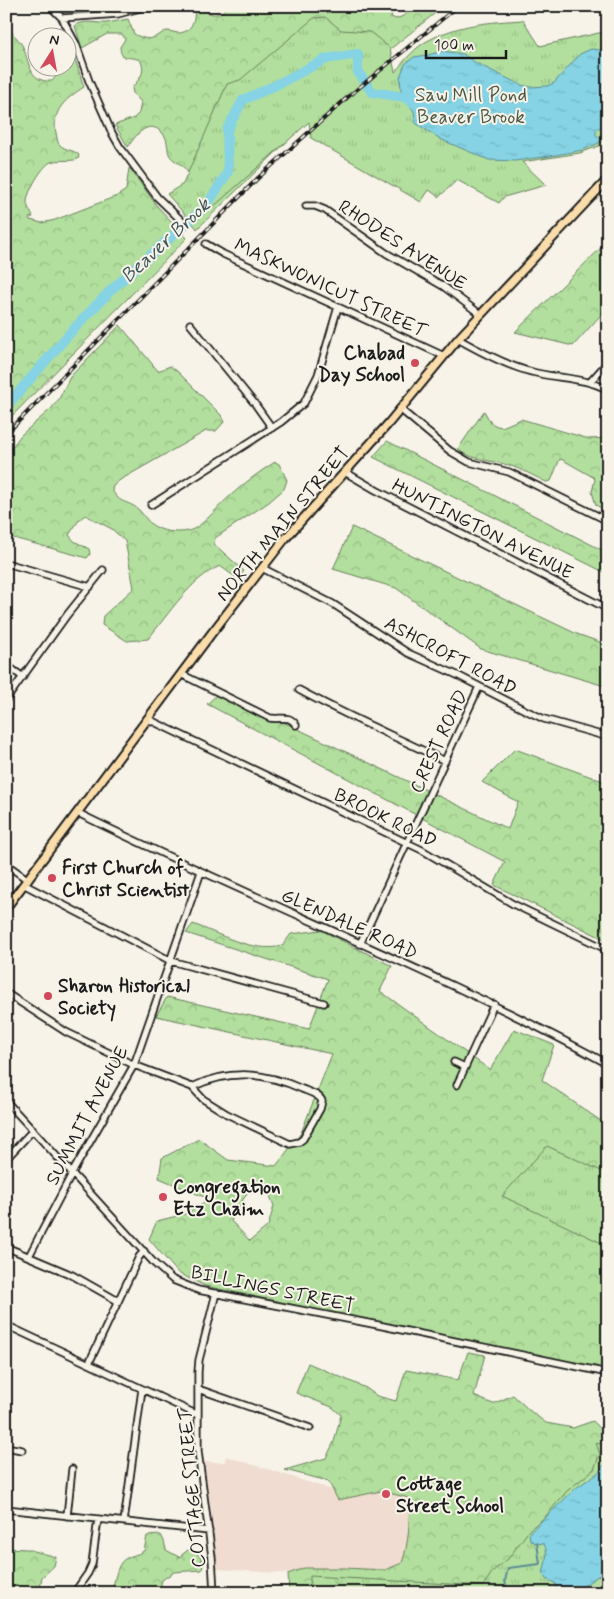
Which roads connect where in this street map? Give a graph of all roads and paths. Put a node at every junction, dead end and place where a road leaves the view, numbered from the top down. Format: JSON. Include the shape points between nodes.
{"nodes":[{"id":1,"x":50,"y":6,"type":"edge"},
{"id":2,"x":147,"y":6,"type":"edge"},
{"id":3,"x":62,"y":18,"type":"junction"},
{"id":4,"x":608,"y":179,"type":"edge"},
{"id":5,"x":306,"y":206,"type":"dead end"},
{"id":6,"x":184,"y":223,"type":"dead end"},
{"id":7,"x":206,"y":244,"type":"dead end"},
{"id":8,"x":338,"y":307,"type":"junction"},
{"id":9,"x":480,"y":314,"type":"junction"},
{"id":10,"x":190,"y":324,"type":"dead end"},
{"id":11,"x":458,"y":339,"type":"junction"},
{"id":12,"x":444,"y":356,"type":"junction"},
{"id":13,"x":608,"y":362,"type":"edge"},
{"id":14,"x":590,"y":382,"type":"junction"},
{"id":15,"x":608,"y":390,"type":"edge"},
{"id":16,"x":400,"y":409,"type":"junction"},
{"id":17,"x":272,"y":428,"type":"junction"},
{"id":18,"x":345,"y":472,"type":"junction"},
{"id":19,"x":151,"y":505,"type":"dead end"},
{"id":20,"x":608,"y":521,"type":"edge"},
{"id":21,"x":6,"y":562,"type":"edge"},
{"id":22,"x":262,"y":568,"type":"junction"},
{"id":23,"x":103,"y":570,"type":"dead end"},
{"id":24,"x":90,"y":587,"type":"junction"},
{"id":25,"x":608,"y":609,"type":"edge"},
{"id":26,"x":6,"y":665,"type":"edge"},
{"id":27,"x":181,"y":674,"type":"junction"},
{"id":28,"x":23,"y":677,"type":"junction"},
{"id":29,"x":479,"y":687,"type":"junction"},
{"id":30,"x":299,"y":690,"type":"dead end"},
{"id":31,"x":6,"y":700,"type":"edge"},
{"id":32,"x":148,"y":719,"type":"junction"},
{"id":33,"x":296,"y":725,"type":"dead end"},
{"id":34,"x":608,"y":737,"type":"edge"},
{"id":35,"x":445,"y":761,"type":"junction"},
{"id":36,"x":78,"y":813,"type":"junction"},
{"id":37,"x":407,"y":843,"type":"junction"},
{"id":38,"x":6,"y":864,"type":"edge"},
{"id":39,"x":201,"y":872,"type":"junction"},
{"id":40,"x":27,"y":882,"type":"junction"},
{"id":41,"x":6,"y":908,"type":"edge"},
{"id":42,"x":360,"y":944,"type":"junction"},
{"id":43,"x":608,"y":950,"type":"edge"},
{"id":44,"x":171,"y":960,"type":"junction"},
{"id":45,"x":6,"y":992,"type":"edge"},
{"id":46,"x":324,"y":1003,"type":"dead end"},
{"id":47,"x":494,"y":1004,"type":"junction"},
{"id":48,"x":454,"y":1062,"type":"dead end"},
{"id":49,"x":608,"y":1064,"type":"edge"},
{"id":50,"x":134,"y":1065,"type":"junction"},
{"id":51,"x":465,"y":1067,"type":"junction"},
{"id":52,"x":457,"y":1085,"type":"dead end"},
{"id":53,"x":192,"y":1087,"type":"junction"},
{"id":54,"x":6,"y":1101,"type":"edge"},
{"id":55,"x":32,"y":1130,"type":"junction"},
{"id":56,"x":6,"y":1159,"type":"edge"},
{"id":57,"x":72,"y":1172,"type":"junction"},
{"id":58,"x":6,"y":1247,"type":"edge"},
{"id":59,"x":144,"y":1252,"type":"junction"},
{"id":60,"x":29,"y":1256,"type":"junction"},
{"id":61,"x":216,"y":1293,"type":"junction"},
{"id":62,"x":118,"y":1301,"type":"junction"},
{"id":63,"x":6,"y":1325,"type":"edge"},
{"id":64,"x":89,"y":1363,"type":"junction"},
{"id":65,"x":608,"y":1373,"type":"edge"},
{"id":66,"x":142,"y":1389,"type":"junction"},
{"id":67,"x":198,"y":1389,"type":"junction"},
{"id":68,"x":198,"y":1414,"type":"junction"},
{"id":69,"x":310,"y":1428,"type":"dead end"},
{"id":70,"x":6,"y":1447,"type":"edge"},
{"id":71,"x":22,"y":1450,"type":"dead end"},
{"id":72,"x":72,"y":1469,"type":"dead end"},
{"id":73,"x":6,"y":1509,"type":"edge"},
{"id":74,"x":67,"y":1516,"type":"junction"},
{"id":75,"x":98,"y":1519,"type":"junction"},
{"id":76,"x":124,"y":1522,"type":"junction"},
{"id":77,"x":209,"y":1531,"type":"junction"},
{"id":78,"x":74,"y":1593,"type":"edge"},
{"id":79,"x":214,"y":1593,"type":"edge"}],
"edges":[{"from":1,"to":3,"type":"street"},
{"from":2,"to":3,"type":"street","via":[[118,14]]},
{"from":3,"to":6,"type":"street","via":[[120,147],[152,191]]},
{"from":4,"to":9,"type":"main road","name":"NORTH MAIN STREET"},
{"from":5,"to":9,"type":"street","name":"RHODES AVENUE","via":[[325,210],[386,253],[444,286]]},
{"from":7,"to":8,"type":"street","name":"MASKWONICUT STREET"},
{"from":8,"to":12,"type":"street","name":"MASKWONICUT STREET"},
{"from":8,"to":17,"type":"street","via":[[309,396],[297,410]]},
{"from":9,"to":11,"type":"main road","name":"NORTH MAIN STREET"},
{"from":10,"to":17,"type":"street"},
{"from":11,"to":12,"type":"main road","name":"NORTH MAIN STREET"},
{"from":11,"to":14,"type":"street","via":[[532,372]]},
{"from":12,"to":16,"type":"main road","name":"NORTH MAIN STREET"},
{"from":13,"to":14,"type":"street"},
{"from":14,"to":15,"type":"street"},
{"from":16,"to":18,"type":"main road","name":"NORTH MAIN STREET"},
{"from":16,"to":20,"type":"street","via":[[459,457],[509,472]]},
{"from":17,"to":19,"type":"street"},
{"from":18,"to":22,"type":"main road","name":"NORTH MAIN STREET"},
{"from":18,"to":25,"type":"street","name":"HUNTINGTON AVENUE"},
{"from":21,"to":24,"type":"street"},
{"from":22,"to":27,"type":"main road","name":"NORTH MAIN STREET"},
{"from":22,"to":29,"type":"street","name":"ASHCROFT ROAD","via":[[333,604],[408,653]]},
{"from":23,"to":24,"type":"street"},
{"from":24,"to":28,"type":"street"},
{"from":26,"to":28,"type":"street"},
{"from":27,"to":32,"type":"main road","name":"NORTH MAIN STREET"},
{"from":27,"to":33,"type":"street","via":[[270,718],[284,717]]},
{"from":28,"to":31,"type":"street"},
{"from":29,"to":34,"type":"street","name":"ASHCROFT ROAD","via":[[544,719]]},
{"from":29,"to":35,"type":"street","name":"CREST ROAD"},
{"from":30,"to":35,"type":"street"},
{"from":32,"to":36,"type":"main road","name":"NORTH MAIN STREET"},
{"from":32,"to":37,"type":"street","name":"BROOK ROAD"},
{"from":35,"to":37,"type":"street","name":"CREST ROAD"},
{"from":36,"to":39,"type":"street","name":"GLENDALE ROAD"},
{"from":36,"to":40,"type":"main road","name":"NORTH MAIN STREET"},
{"from":37,"to":42,"type":"street","name":"CREST ROAD"},
{"from":37,"to":43,"type":"street","name":"BROOK ROAD","via":[[513,904]]},
{"from":38,"to":40,"type":"street"},
{"from":39,"to":42,"type":"street","name":"GLENDALE ROAD"},
{"from":39,"to":44,"type":"street","name":"SUMMIT AVENUE"},
{"from":40,"to":41,"type":"main road","name":"NORTH MAIN STREET"},
{"from":40,"to":44,"type":"street"},
{"from":42,"to":47,"type":"street","name":"GLENDALE ROAD"},
{"from":44,"to":46,"type":"street"},
{"from":44,"to":50,"type":"street","name":"SUMMIT AVENUE"},
{"from":45,"to":50,"type":"street","via":[[66,1032]]},
{"from":47,"to":49,"type":"street","name":"GLENDALE ROAD"},
{"from":47,"to":51,"type":"street"},
{"from":48,"to":51,"type":"street"},
{"from":50,"to":53,"type":"street"},
{"from":50,"to":57,"type":"street","name":"SUMMIT AVENUE"},
{"from":51,"to":52,"type":"street"},
{"from":53,"to":53,"type":"street","via":[[221,1077],[245,1074],[286,1082],[318,1096],[322,1101],[305,1136],[293,1144],[233,1117]]},
{"from":54,"to":55,"type":"street","name":"BILLINGS STREET"},
{"from":55,"to":56,"type":"street"},
{"from":55,"to":57,"type":"street","name":"BILLINGS STREET"},
{"from":57,"to":59,"type":"street","name":"BILLINGS STREET"},
{"from":57,"to":60,"type":"street","name":"SUMMIT AVENUE"},
{"from":58,"to":60,"type":"street"},
{"from":59,"to":61,"type":"street","name":"BILLINGS STREET","via":[[178,1283]]},
{"from":59,"to":62,"type":"street"},
{"from":60,"to":62,"type":"street"},
{"from":61,"to":65,"type":"street","name":"BILLINGS STREET"},
{"from":61,"to":67,"type":"street","name":"COTTAGE STREET","via":[[199,1360]]},
{"from":62,"to":64,"type":"street"},
{"from":63,"to":64,"type":"street"},
{"from":64,"to":66,"type":"street"},
{"from":66,"to":68,"type":"street"},
{"from":66,"to":76,"type":"street"},
{"from":67,"to":68,"type":"street","name":"COTTAGE STREET"},
{"from":67,"to":69,"type":"street"},
{"from":68,"to":77,"type":"street","name":"COTTAGE STREET","via":[[198,1451]]},
{"from":70,"to":71,"type":"street"},
{"from":72,"to":74,"type":"street"},
{"from":73,"to":74,"type":"street"},
{"from":74,"to":75,"type":"street"},
{"from":75,"to":76,"type":"street"},
{"from":75,"to":78,"type":"street","via":[[92,1564]]},
{"from":76,"to":77,"type":"street"},
{"from":77,"to":79,"type":"street","name":"COTTAGE STREET"}]}
